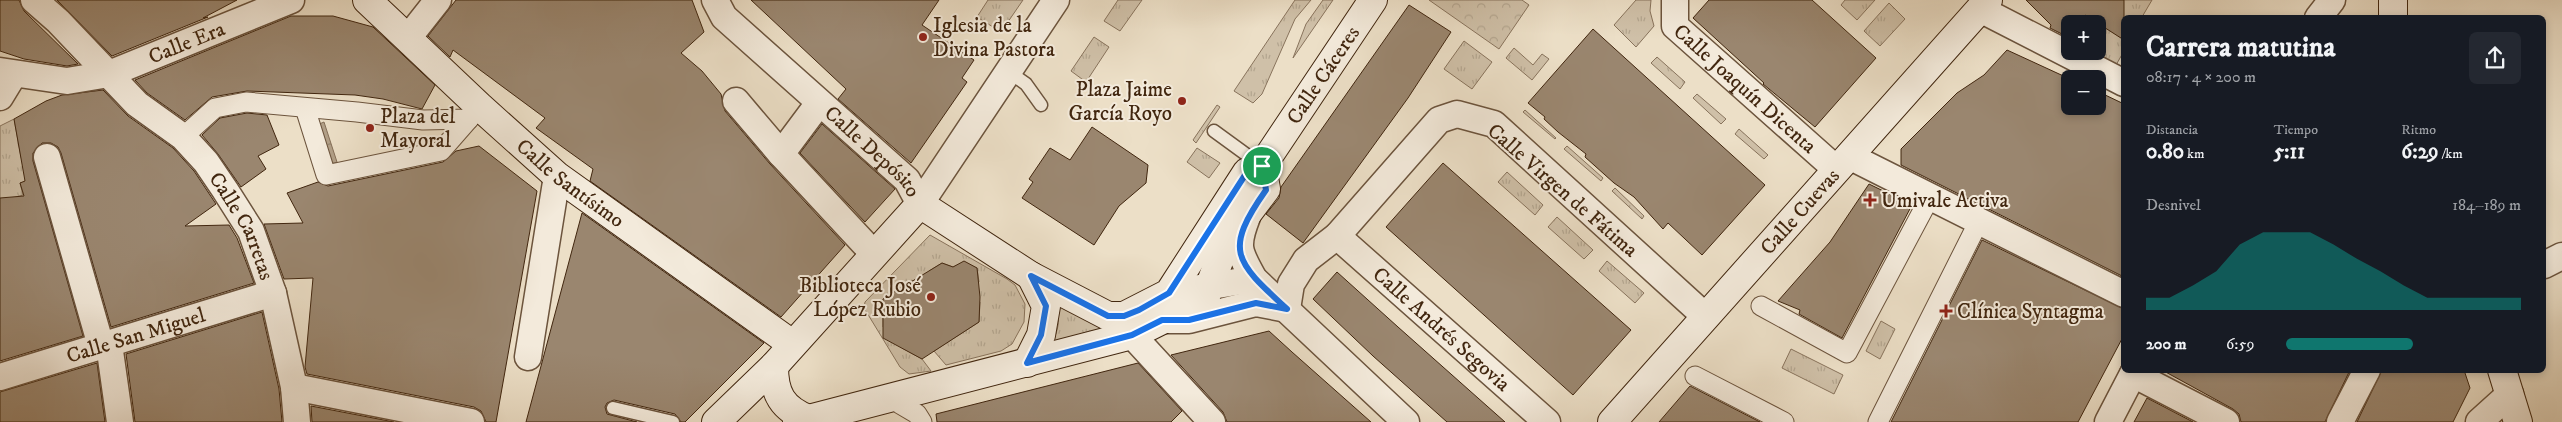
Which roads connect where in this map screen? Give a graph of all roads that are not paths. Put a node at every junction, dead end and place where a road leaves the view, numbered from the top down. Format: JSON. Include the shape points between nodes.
{"nodes":[{"id":1,"x":34,"y":0,"type":"edge"},
{"id":2,"x":291,"y":0,"type":"edge"},
{"id":3,"x":367,"y":0,"type":"edge"},
{"id":4,"x":438,"y":0,"type":"edge"},
{"id":5,"x":715,"y":0,"type":"edge"},
{"id":6,"x":1056,"y":0,"type":"edge"},
{"id":7,"x":1373,"y":0,"type":"edge"},
{"id":8,"x":1675,"y":0,"type":"edge"},
{"id":9,"x":2392,"y":0,"type":"edge"},
{"id":10,"x":1984,"y":4,"type":"edge"},
{"id":11,"x":2393,"y":15,"type":"edge"},
{"id":12,"x":408,"y":38,"type":"junction"},
{"id":13,"x":7,"y":72,"type":"edge"},
{"id":14,"x":1008,"y":72,"type":"junction"},
{"id":15,"x":109,"y":74,"type":"junction"},
{"id":16,"x":2121,"y":81,"type":"edge"},
{"id":17,"x":0,"y":97,"type":"edge"},
{"id":18,"x":736,"y":100,"type":"dead end"},
{"id":19,"x":819,"y":103,"type":"junction"},
{"id":20,"x":1041,"y":106,"type":"dead end"},
{"id":21,"x":305,"y":108,"type":"junction"},
{"id":22,"x":474,"y":113,"type":"junction"},
{"id":23,"x":1214,"y":130,"type":"dead end"},
{"id":24,"x":182,"y":137,"type":"junction"},
{"id":25,"x":781,"y":154,"type":"junction"},
{"id":26,"x":47,"y":157,"type":"dead end"},
{"id":27,"x":1843,"y":163,"type":"junction"},
{"id":28,"x":1262,"y":166,"type":"junction"},
{"id":29,"x":557,"y":176,"type":"junction"},
{"id":30,"x":1930,"y":197,"type":"junction"},
{"id":31,"x":920,"y":204,"type":"junction"},
{"id":32,"x":1247,"y":217,"type":"junction"},
{"id":33,"x":1979,"y":222,"type":"junction"},
{"id":34,"x":1337,"y":236,"type":"junction"},
{"id":35,"x":874,"y":254,"type":"junction"},
{"id":36,"x":2562,"y":256,"type":"edge"},
{"id":37,"x":2546,"y":264,"type":"edge"},
{"id":38,"x":1031,"y":276,"type":"junction"},
{"id":39,"x":1254,"y":279,"type":"junction"},
{"id":40,"x":1212,"y":285,"type":"junction"},
{"id":41,"x":1169,"y":293,"type":"junction"},
{"id":42,"x":2121,"y":293,"type":"edge"},
{"id":43,"x":273,"y":294,"type":"junction"},
{"id":44,"x":1761,"y":306,"type":"dead end"},
{"id":45,"x":1287,"y":309,"type":"junction"},
{"id":46,"x":1706,"y":316,"type":"junction"},
{"id":47,"x":1162,"y":320,"type":"junction"},
{"id":48,"x":1132,"y":335,"type":"junction"},
{"id":49,"x":792,"y":344,"type":"junction"},
{"id":50,"x":105,"y":345,"type":"junction"},
{"id":51,"x":528,"y":357,"type":"dead end"},
{"id":52,"x":1027,"y":363,"type":"junction"},
{"id":53,"x":774,"y":366,"type":"junction"},
{"id":54,"x":2133,"y":373,"type":"edge"},
{"id":55,"x":2136,"y":373,"type":"edge"},
{"id":56,"x":2365,"y":373,"type":"edge"},
{"id":57,"x":1695,"y":376,"type":"dead end"},
{"id":58,"x":0,"y":377,"type":"edge"},
{"id":59,"x":2506,"y":382,"type":"edge"},
{"id":60,"x":294,"y":387,"type":"junction"},
{"id":61,"x":900,"y":404,"type":"dead end"},
{"id":62,"x":613,"y":408,"type":"dead end"},
{"id":63,"x":1202,"y":418,"type":"edge"},
{"id":64,"x":803,"y":421,"type":"edge"},
{"id":65,"x":120,"y":422,"type":"edge"},
{"id":66,"x":297,"y":422,"type":"edge"},
{"id":67,"x":471,"y":422,"type":"edge"},
{"id":68,"x":673,"y":422,"type":"edge"},
{"id":69,"x":716,"y":422,"type":"edge"},
{"id":70,"x":922,"y":422,"type":"edge"},
{"id":71,"x":1406,"y":422,"type":"edge"},
{"id":72,"x":1547,"y":422,"type":"edge"},
{"id":73,"x":1613,"y":422,"type":"edge"},
{"id":74,"x":1784,"y":422,"type":"edge"},
{"id":75,"x":1878,"y":422,"type":"edge"},
{"id":76,"x":2108,"y":422,"type":"edge"},
{"id":77,"x":2226,"y":422,"type":"edge"},
{"id":78,"x":2340,"y":422,"type":"edge"},
{"id":79,"x":2479,"y":422,"type":"edge"},
{"id":80,"x":2518,"y":422,"type":"edge"}],
"edges":[{"from":1,"to":15,"type":"street","name":"Calle Carretas"},
{"from":2,"to":15,"type":"street","name":"Calle Era"},
{"from":3,"to":12,"type":"main road","name":"Calle Santísimo"},
{"from":4,"to":12,"type":"street"},
{"from":5,"to":19,"type":"street","name":"Calle Depósito","via":[[724,17]]},
{"from":6,"to":14,"type":"street"},
{"from":7,"to":28,"type":"main road","name":"Calle Cáceres"},
{"from":8,"to":27,"type":"street","name":"Calle Joaquín Dicenta","via":[[1675,26]]},
{"from":9,"to":11,"type":"main road"},
{"from":10,"to":16,"type":"street"},
{"from":10,"to":27,"type":"main road","name":"Calle Cuevas"},
{"from":12,"to":22,"type":"main road","name":"Calle Santísimo"},
{"from":13,"to":15,"type":"street","name":"Calle Era","via":[[67,81]]},
{"from":13,"to":17,"type":"street"},
{"from":14,"to":20,"type":"lane","via":[[1026,84]]},
{"from":14,"to":31,"type":"street"},
{"from":15,"to":24,"type":"street","name":"Calle Carretas","via":[[137,104]]},
{"from":18,"to":25,"type":"street"},
{"from":19,"to":25,"type":"street","name":"Calle Depósito"},
{"from":19,"to":31,"type":"street","name":"Calle Depósito","via":[[907,180]]},
{"from":21,"to":22,"type":"street","via":[[423,120]]},
{"from":21,"to":22,"type":"street","via":[[326,175],[441,151]]},
{"from":21,"to":24,"type":"street","via":[[246,102],[215,108]]},
{"from":22,"to":29,"type":"main road","name":"Calle Santísimo"},
{"from":23,"to":28,"type":"lane"},
{"from":24,"to":43,"type":"street","name":"Calle Carretas","via":[[206,162],[251,231]]},
{"from":25,"to":35,"type":"street"},
{"from":26,"to":50,"type":"street"},
{"from":27,"to":30,"type":"street","name":"Calle Joaquín Dicenta"},
{"from":27,"to":46,"type":"main road","name":"Calle Cuevas"},
{"from":28,"to":32,"type":"main road","via":[[1266,190]]},
{"from":28,"to":41,"type":"main road","name":"Calle Cáceres","via":[[1247,172]]},
{"from":29,"to":49,"type":"main road","name":"Calle Santísimo"},
{"from":29,"to":51,"type":"street"},
{"from":30,"to":33,"type":"street","name":"Calle Joaquín Dicenta"},
{"from":30,"to":44,"type":"street","via":[[1847,353]]},
{"from":31,"to":35,"type":"main road"},
{"from":31,"to":38,"type":"main road"},
{"from":32,"to":39,"type":"street","via":[[1239,238],[1240,253]]},
{"from":32,"to":40,"type":"main road","via":[[1226,242]]},
{"from":33,"to":42,"type":"street","name":"Calle Joaquín Dicenta"},
{"from":33,"to":75,"type":"street"},
{"from":34,"to":45,"type":"street","name":"Calle Virgen de Fátima","via":[[1306,260],[1291,284]]},
{"from":34,"to":46,"type":"street","name":"Calle Virgen de Fátima","via":[[1439,120],[1457,114],[1477,118],[1494,124]]},
{"from":34,"to":72,"type":"street","name":"Calle Andrés Segovia"},
{"from":35,"to":49,"type":"main road"},
{"from":36,"to":37,"type":"street"},
{"from":38,"to":41,"type":"main road","via":[[1108,316],[1124,316]]},
{"from":38,"to":52,"type":"main road","via":[[1046,306],[1041,335]]},
{"from":39,"to":40,"type":"street"},
{"from":39,"to":45,"type":"street"},
{"from":40,"to":41,"type":"street"},
{"from":40,"to":47,"type":"main road","via":[[1197,304],[1174,308]]},
{"from":43,"to":50,"type":"street","name":"Calle San Miguel"},
{"from":43,"to":60,"type":"street","name":"Calle Carretas"},
{"from":45,"to":47,"type":"street","via":[[1256,303],[1189,320]]},
{"from":45,"to":71,"type":"street"},
{"from":46,"to":73,"type":"main road","name":"Calle Cuevas"},
{"from":47,"to":48,"type":"main road"},
{"from":48,"to":52,"type":"main road"},
{"from":48,"to":63,"type":"street"},
{"from":49,"to":53,"type":"main road"},
{"from":50,"to":58,"type":"street","name":"Calle San Miguel"},
{"from":50,"to":65,"type":"street"},
{"from":52,"to":64,"type":"main road"},
{"from":53,"to":64,"type":"main road","via":[[774,383],[779,397]]},
{"from":53,"to":69,"type":"main road"},
{"from":54,"to":76,"type":"street"},
{"from":55,"to":77,"type":"street"},
{"from":56,"to":78,"type":"street"},
{"from":57,"to":74,"type":"street"},
{"from":59,"to":79,"type":"street"},
{"from":59,"to":80,"type":"main road"},
{"from":60,"to":66,"type":"street","name":"Calle Carretas"},
{"from":60,"to":67,"type":"street"},
{"from":61,"to":70,"type":"street","via":[[917,414]]},
{"from":62,"to":68,"type":"lane"}]}
